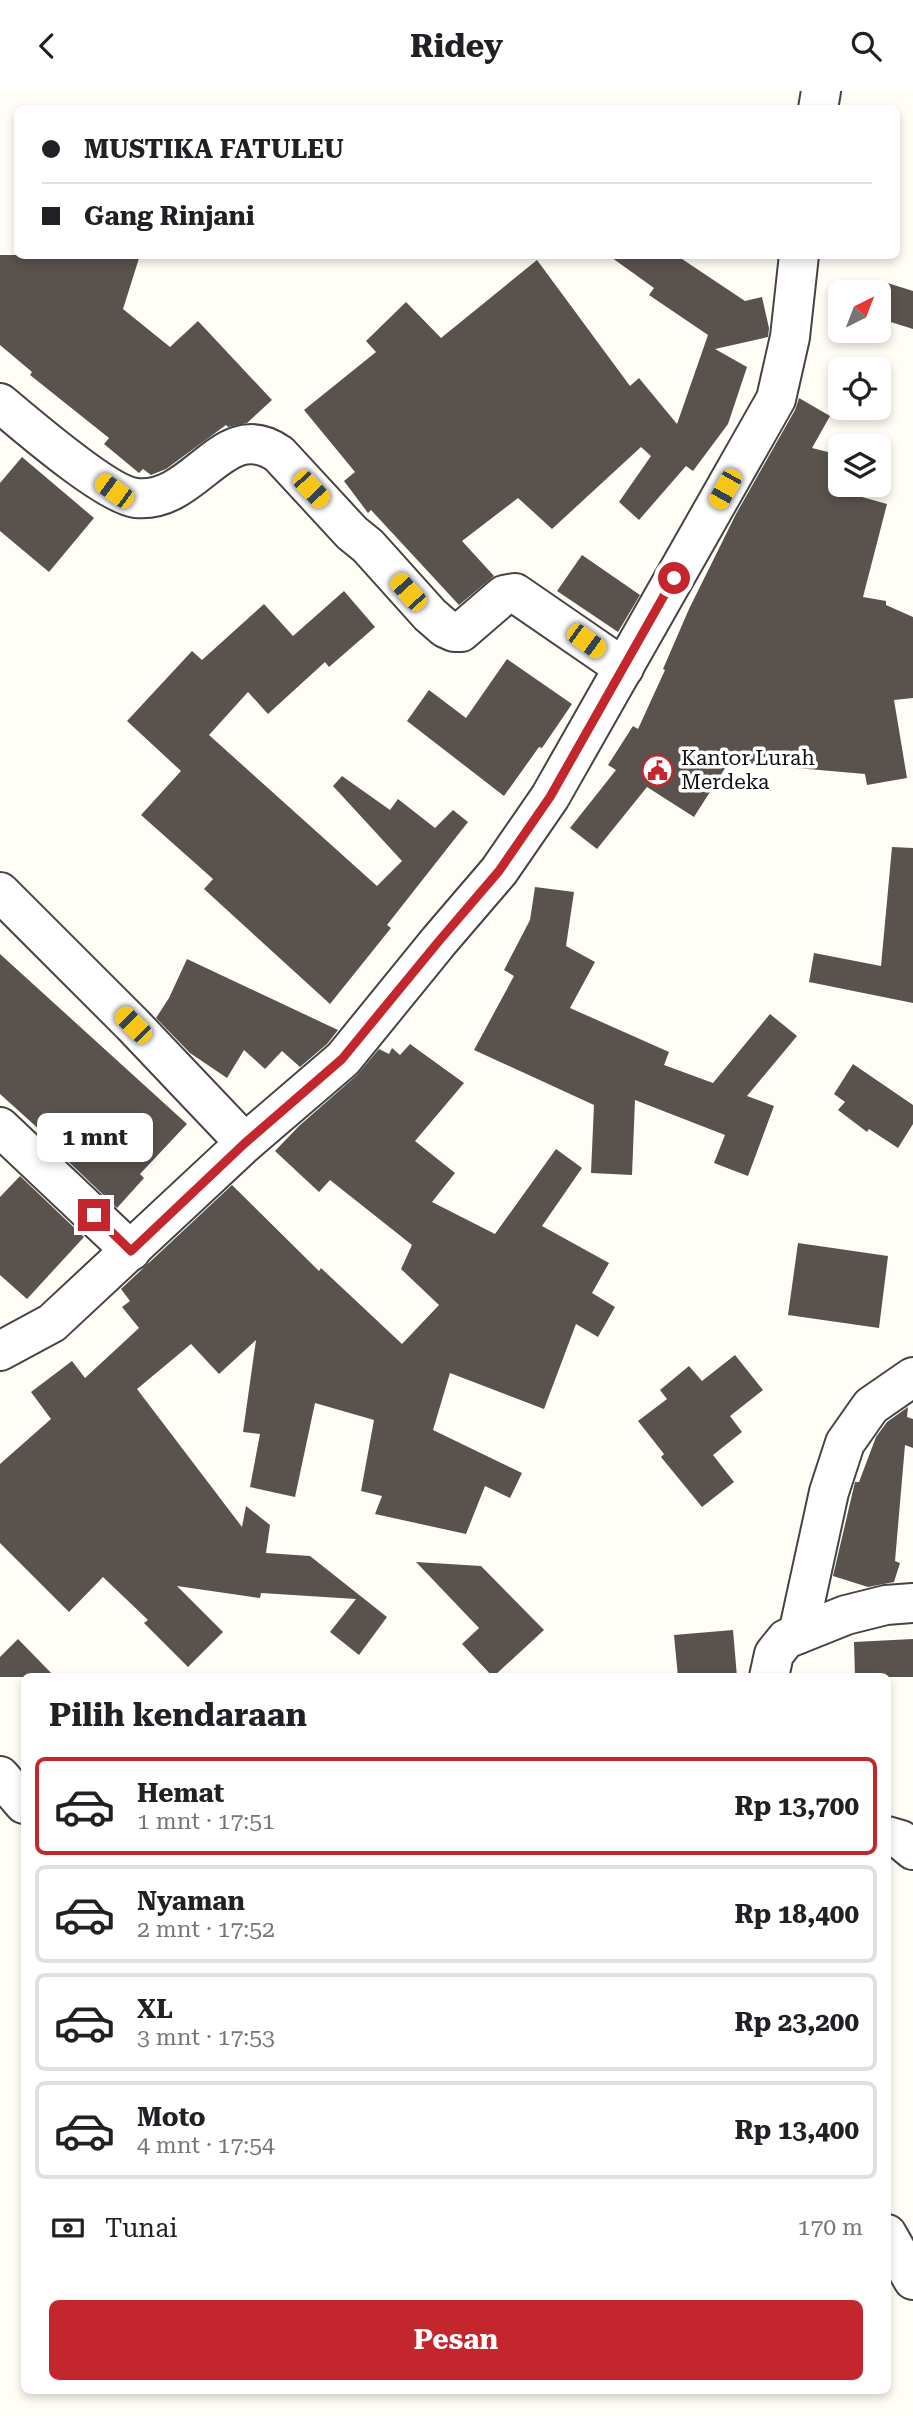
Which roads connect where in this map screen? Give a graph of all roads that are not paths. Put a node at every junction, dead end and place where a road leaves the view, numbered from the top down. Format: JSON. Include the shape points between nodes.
{"nodes":[{"id":1,"x":799,"y":259,"type":"edge"},
{"id":2,"x":0,"y":403,"type":"edge"},
{"id":3,"x":624,"y":668,"type":"junction"},
{"id":4,"x":0,"y":892,"type":"edge"},
{"id":5,"x":0,"y":1126,"type":"edge"},
{"id":6,"x":245,"y":1143,"type":"junction"},
{"id":7,"x":131,"y":1251,"type":"junction"},
{"id":8,"x":0,"y":1352,"type":"edge"},
{"id":9,"x":913,"y":1377,"type":"edge"},
{"id":10,"x":913,"y":1603,"type":"edge"},
{"id":11,"x":798,"y":1634,"type":"junction"},
{"id":12,"x":770,"y":1673,"type":"edge"},
{"id":13,"x":0,"y":1776,"type":"edge"},
{"id":14,"x":21,"y":1800,"type":"edge"},
{"id":15,"x":891,"y":1837,"type":"edge"},
{"id":16,"x":913,"y":1850,"type":"edge"},
{"id":17,"x":891,"y":2241,"type":"edge"},
{"id":18,"x":913,"y":2280,"type":"edge"}],
"edges":[{"from":1,"to":3,"type":"street","via":[[790,337],[776,399]]},
{"from":2,"to":3,"type":"street","via":[[114,491],[136,498],[158,497],[176,489],[237,445],[266,446],[279,454],[445,628],[461,632],[504,595],[515,593]]},
{"from":3,"to":6,"type":"street","via":[[550,797],[499,871],[342,1059]]},
{"from":4,"to":6,"type":"street"},
{"from":5,"to":7,"type":"street"},
{"from":6,"to":7,"type":"street"},
{"from":7,"to":8,"type":"street","via":[[52,1323]]},
{"from":9,"to":11,"type":"street","via":[[871,1406],[845,1443],[829,1492]]},
{"from":10,"to":11,"type":"street","via":[[846,1615]]},
{"from":11,"to":12,"type":"street","via":[[786,1639],[774,1654]]},
{"from":13,"to":14,"type":"street"},
{"from":15,"to":16,"type":"street"},
{"from":17,"to":18,"type":"street"}]}
